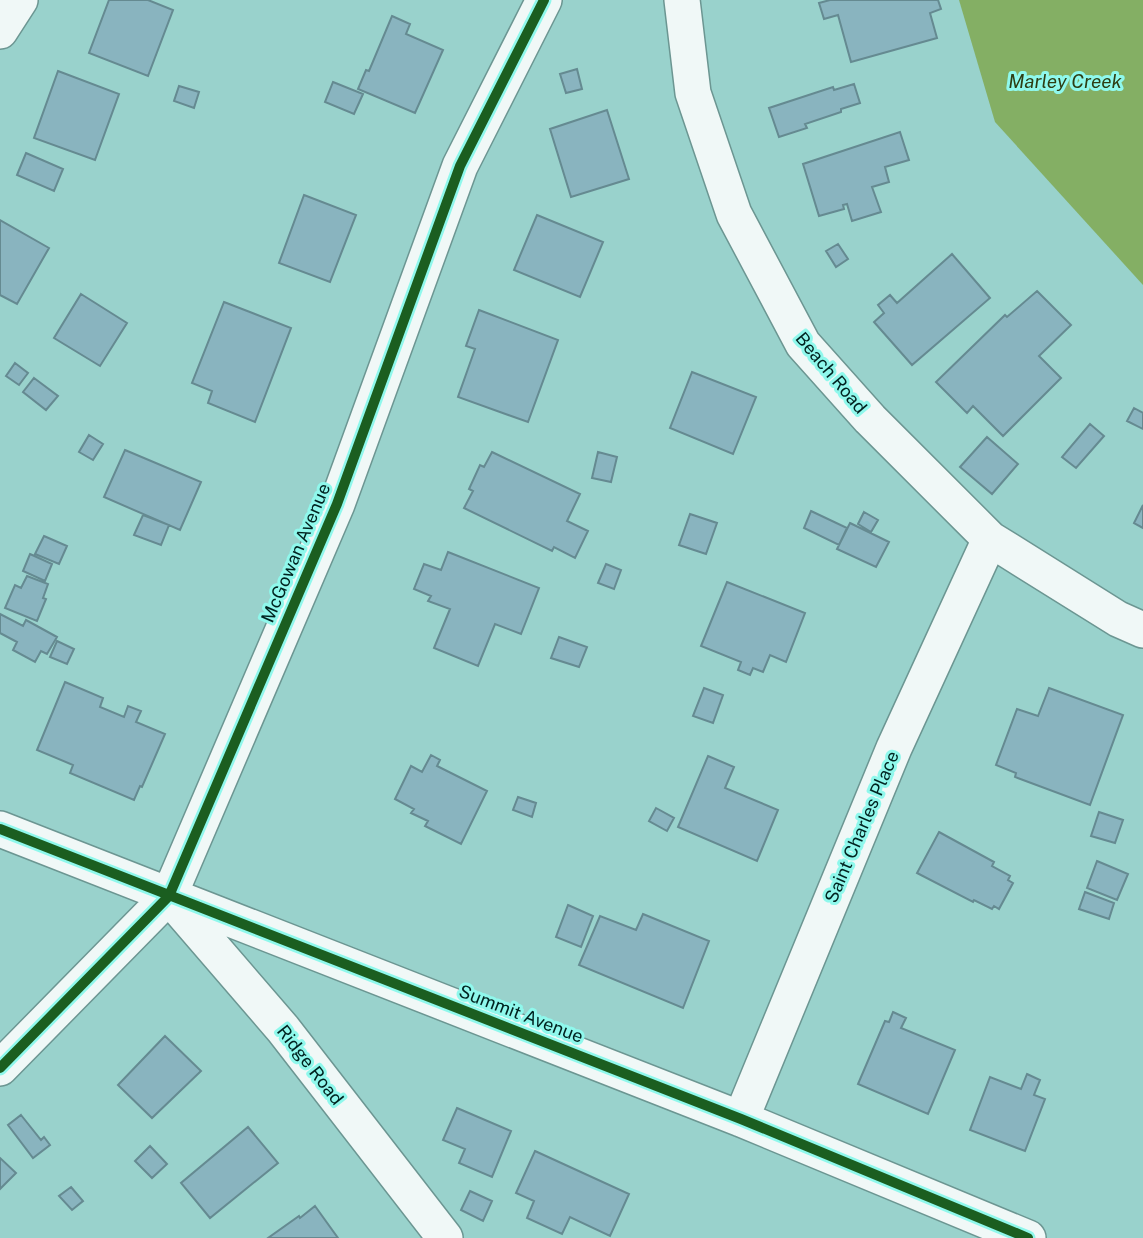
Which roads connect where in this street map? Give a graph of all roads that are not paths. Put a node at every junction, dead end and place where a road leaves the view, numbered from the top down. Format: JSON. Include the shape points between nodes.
{"nodes":[{"id":1,"x":20,"y":0,"type":"edge"},
{"id":2,"x":544,"y":0,"type":"edge"},
{"id":3,"x":682,"y":0,"type":"edge"},
{"id":4,"x":0,"y":31,"type":"edge"},
{"id":5,"x":990,"y":539,"type":"junction"},
{"id":6,"x":1143,"y":630,"type":"edge"},
{"id":7,"x":0,"y":829,"type":"edge"},
{"id":8,"x":169,"y":896,"type":"junction"},
{"id":9,"x":0,"y":1068,"type":"edge"},
{"id":10,"x":741,"y":1119,"type":"junction"},
{"id":11,"x":445,"y":1238,"type":"edge"},
{"id":12,"x":1028,"y":1238,"type":"edge"}],
"edges":[{"from":1,"to":4,"type":"street"},
{"from":2,"to":8,"type":"street","name":"McGowan Avenue","via":[[460,166],[337,504]]},
{"from":3,"to":5,"type":"street","name":"Beach Road","via":[[693,93],[730,202],[803,344],[870,419]]},
{"from":5,"to":6,"type":"street","name":"Beach Road"},
{"from":5,"to":10,"type":"street","name":"Saint Charles Place","via":[[894,748]]},
{"from":7,"to":8,"type":"street","name":"Summit Avenue"},
{"from":8,"to":9,"type":"street","name":"McGowan Avenue"},
{"from":8,"to":10,"type":"street","name":"Summit Avenue"},
{"from":8,"to":11,"type":"street","name":"Ridge Road","via":[[283,1029]]},
{"from":10,"to":12,"type":"street","name":"Summit Avenue"}]}
